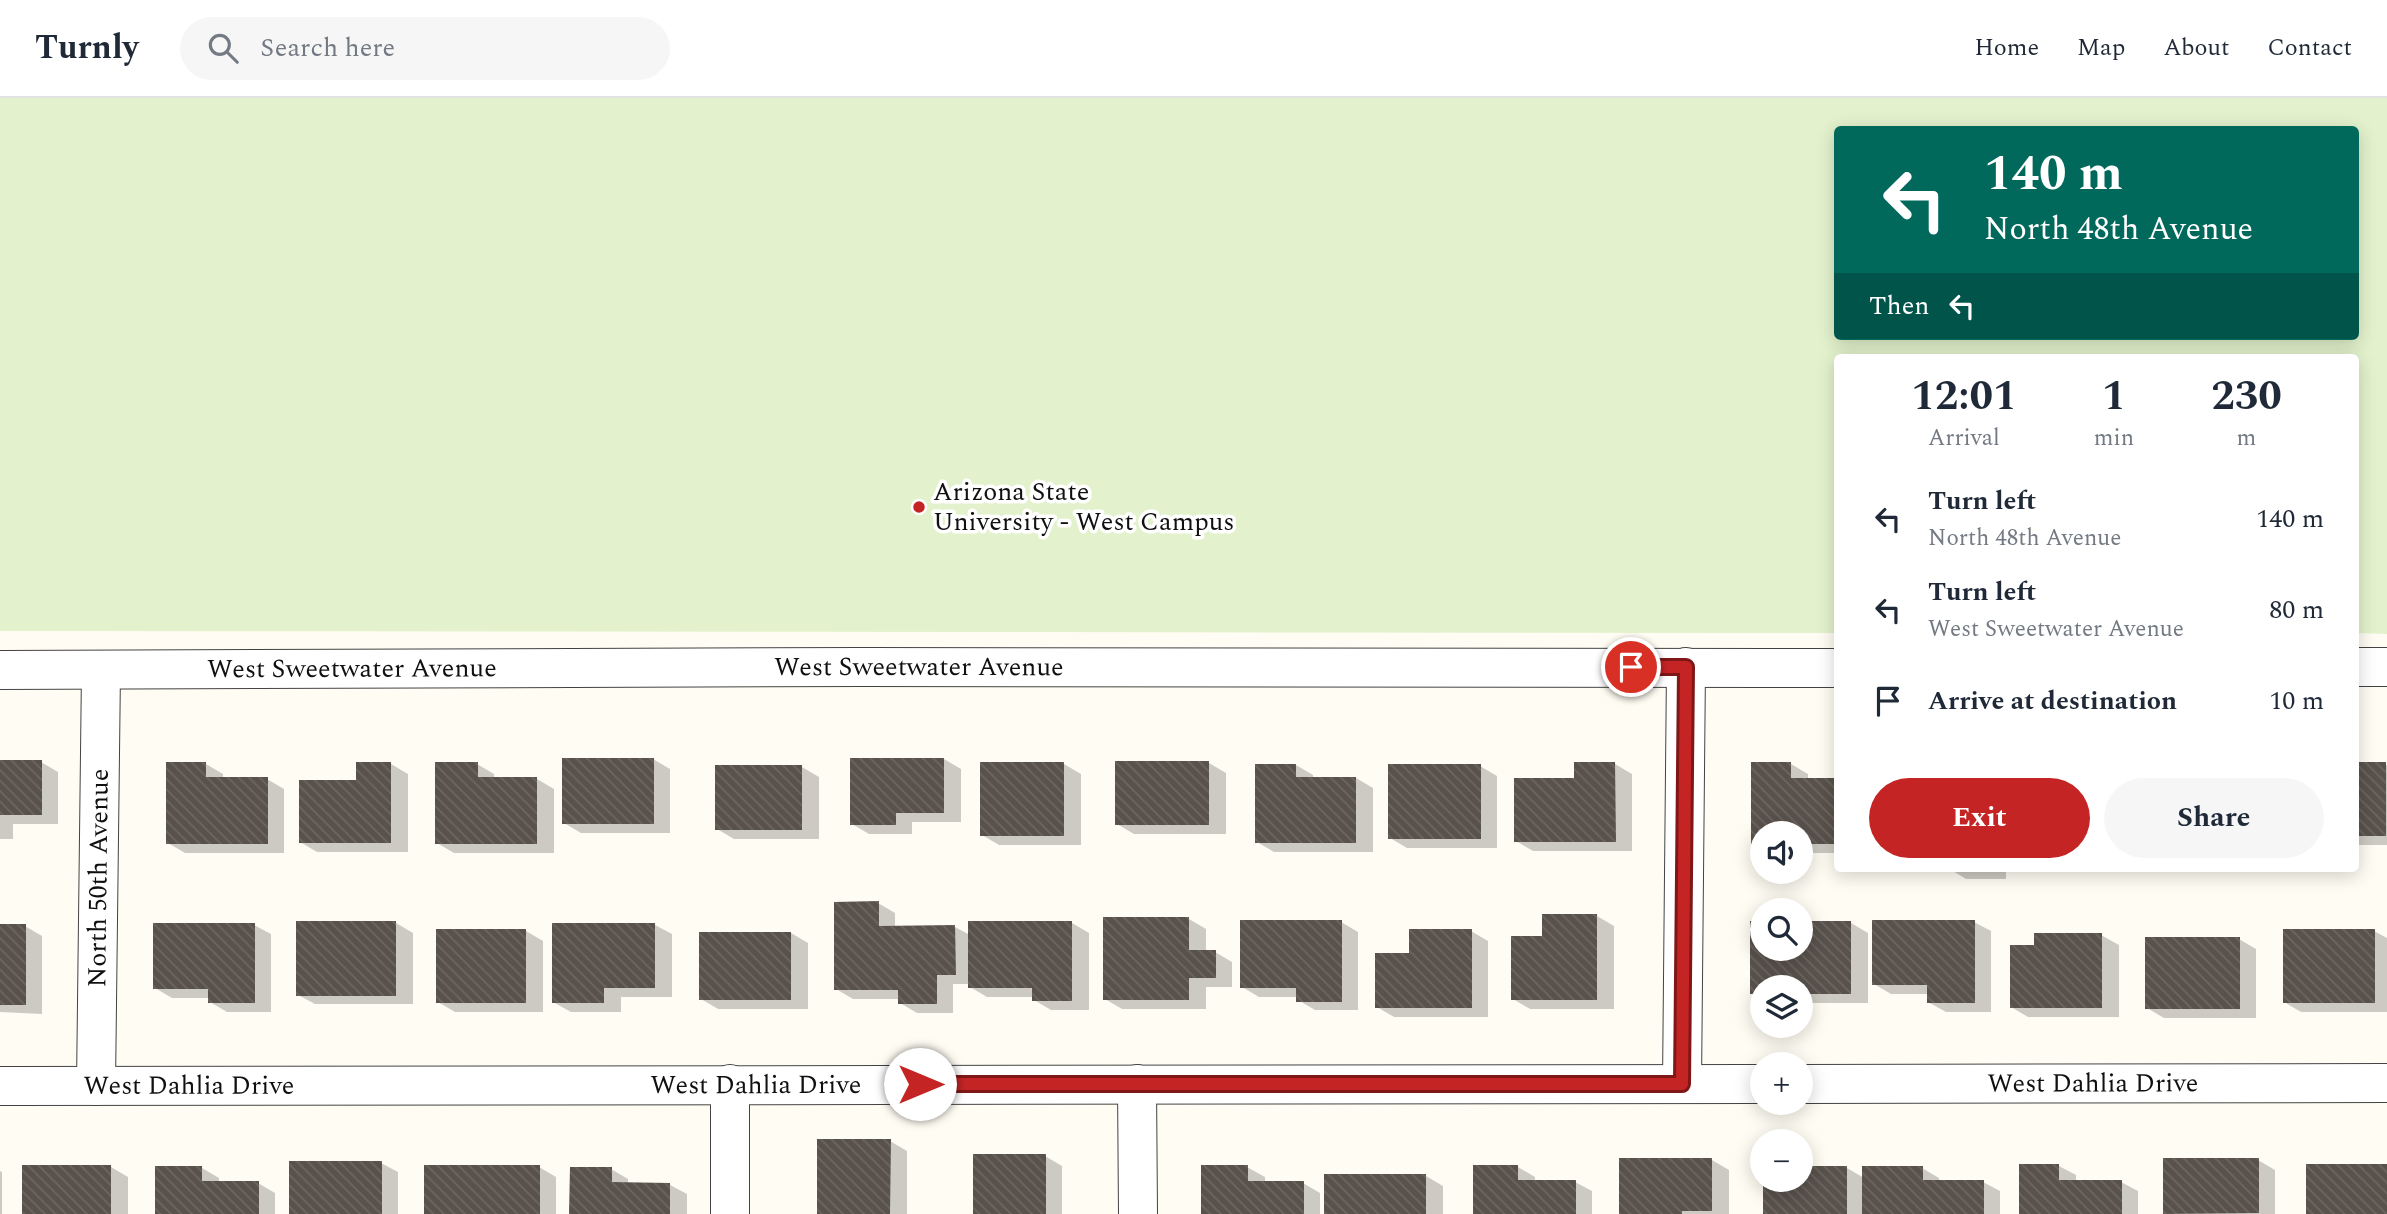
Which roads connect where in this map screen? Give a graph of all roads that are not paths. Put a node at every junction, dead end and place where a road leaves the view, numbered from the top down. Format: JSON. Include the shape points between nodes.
{"nodes":[{"id":1,"x":1686,"y":667,"type":"junction"},
{"id":2,"x":2359,"y":667,"type":"edge"},
{"id":3,"x":2387,"y":667,"type":"edge"},
{"id":4,"x":1834,"y":668,"type":"edge"},
{"id":5,"x":0,"y":670,"type":"edge"},
{"id":6,"x":100,"y":670,"type":"junction"},
{"id":7,"x":2387,"y":1083,"type":"edge"},
{"id":8,"x":730,"y":1084,"type":"junction"},
{"id":9,"x":1137,"y":1084,"type":"junction"},
{"id":10,"x":1682,"y":1084,"type":"junction"},
{"id":11,"x":1750,"y":1084,"type":"edge"},
{"id":12,"x":1813,"y":1084,"type":"edge"},
{"id":13,"x":0,"y":1086,"type":"edge"},
{"id":14,"x":96,"y":1086,"type":"junction"},
{"id":15,"x":730,"y":1214,"type":"edge"},
{"id":16,"x":1138,"y":1214,"type":"edge"}],
"edges":[{"from":1,"to":4,"type":"street","name":"West Sweetwater Avenue"},
{"from":1,"to":6,"type":"street","name":"West Sweetwater Avenue"},
{"from":1,"to":10,"type":"street"},
{"from":2,"to":3,"type":"street"},
{"from":5,"to":6,"type":"street","name":"West Sweetwater Avenue"},
{"from":6,"to":14,"type":"street","name":"North 50th Avenue"},
{"from":7,"to":12,"type":"street","name":"West Dahlia Drive"},
{"from":8,"to":9,"type":"street","name":"West Dahlia Drive"},
{"from":8,"to":14,"type":"street","name":"West Dahlia Drive"},
{"from":8,"to":15,"type":"street"},
{"from":9,"to":10,"type":"street","name":"West Dahlia Drive"},
{"from":9,"to":16,"type":"street"},
{"from":10,"to":11,"type":"street","name":"West Dahlia Drive"},
{"from":13,"to":14,"type":"street","name":"West Dahlia Drive"}]}
